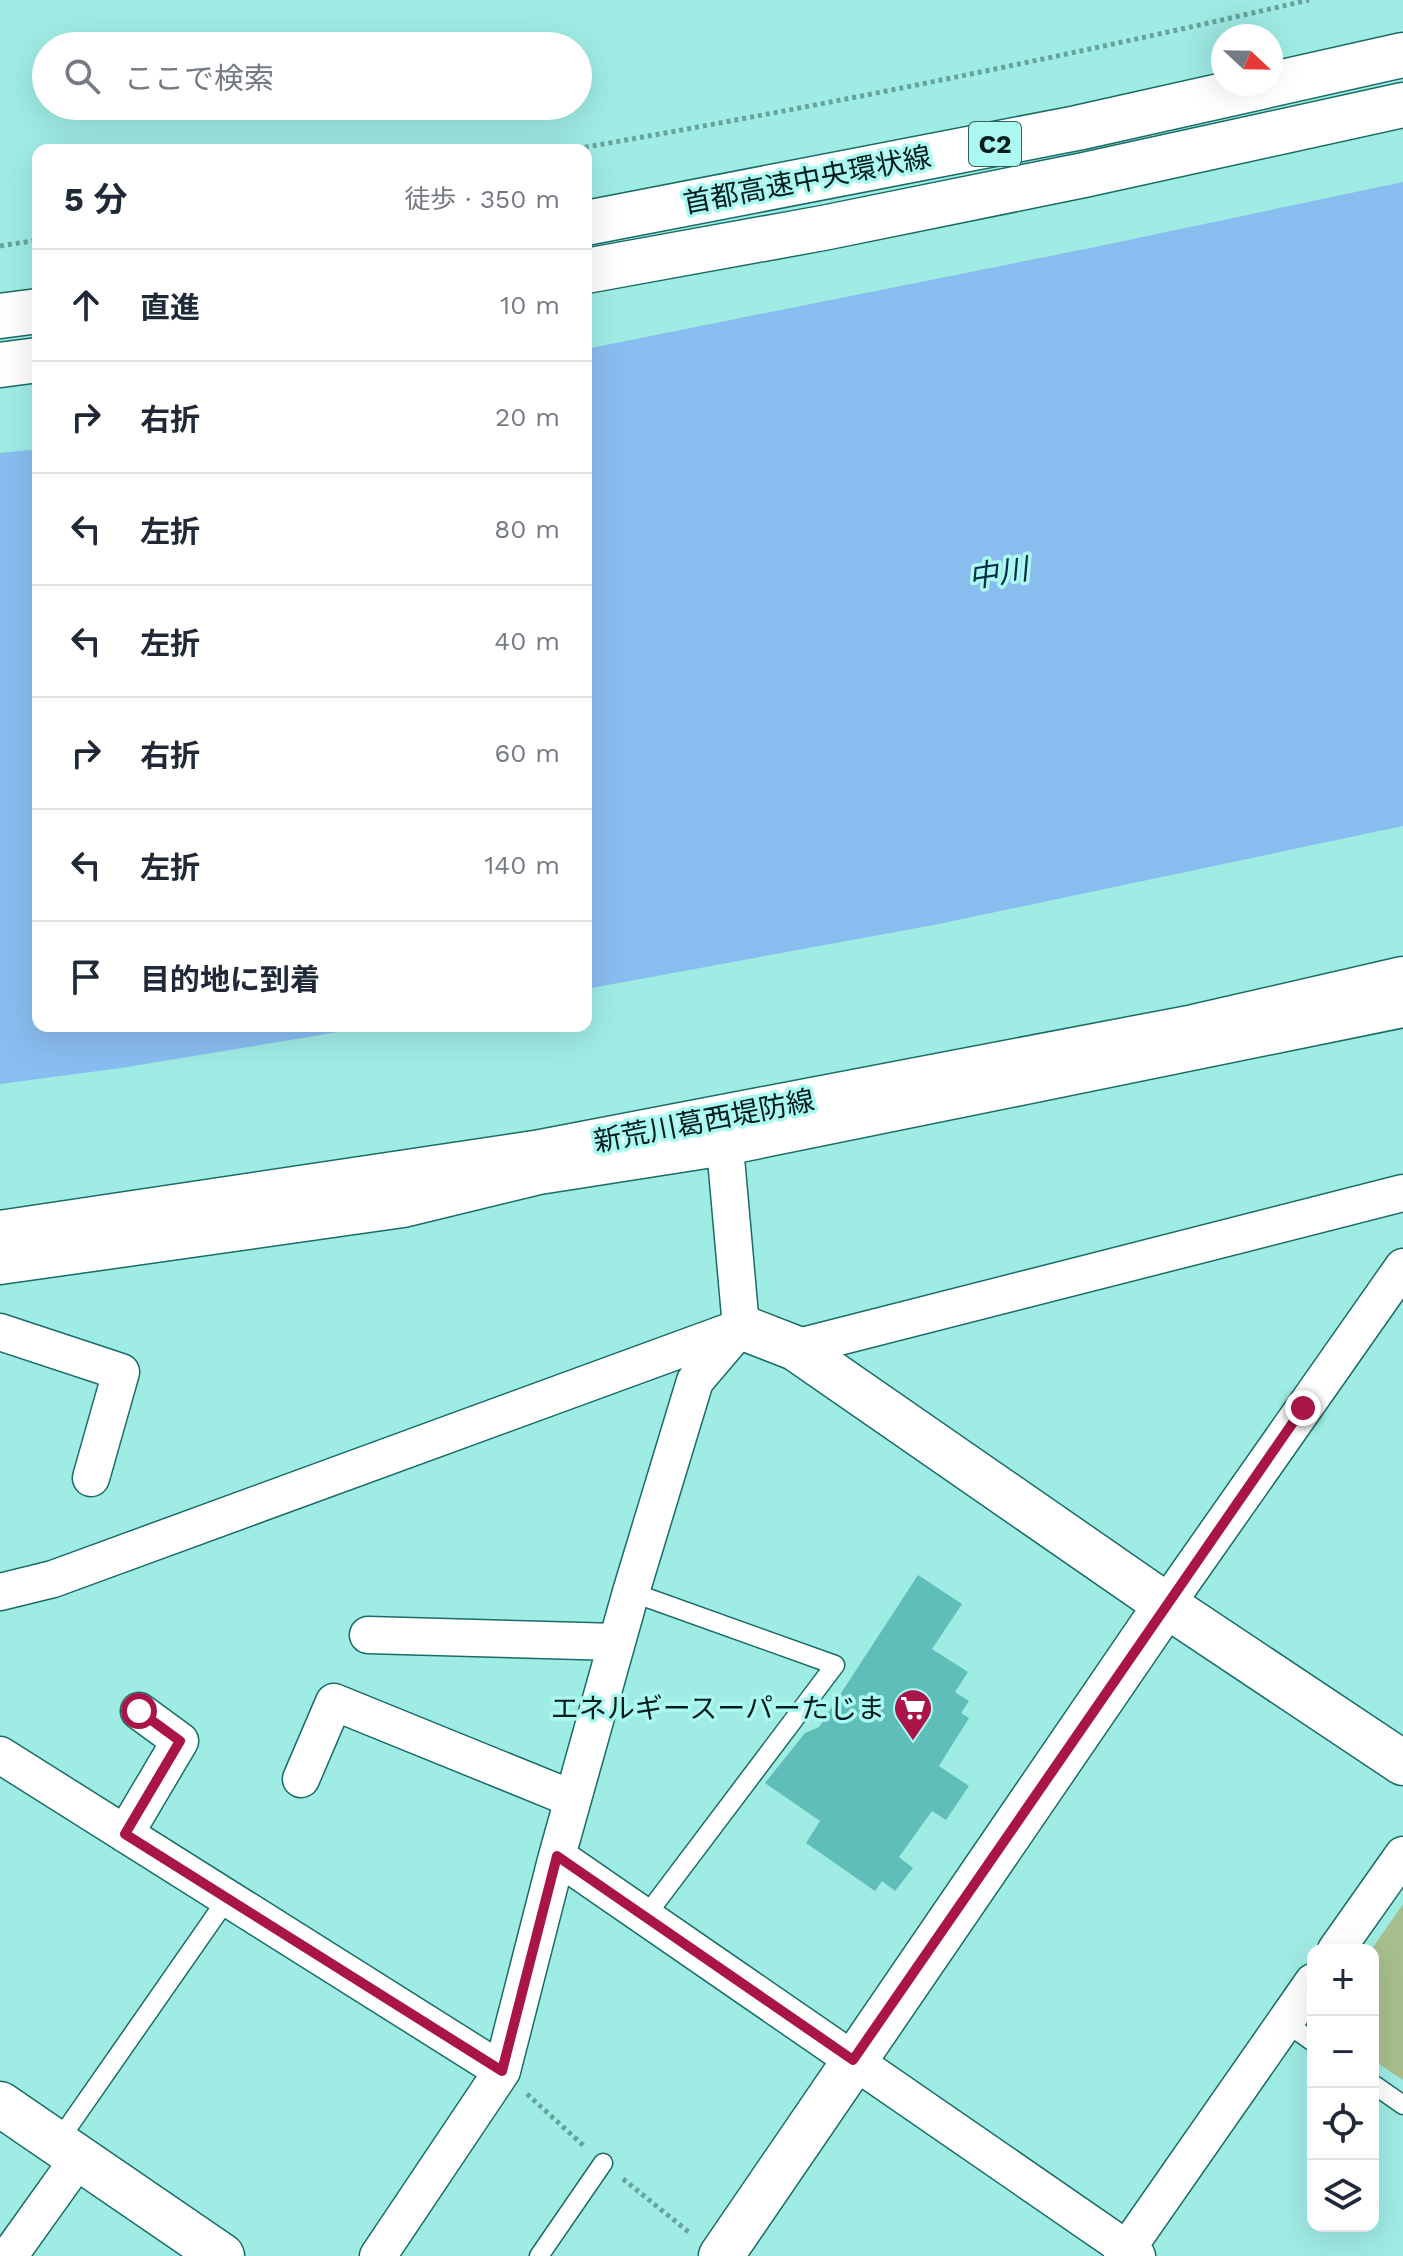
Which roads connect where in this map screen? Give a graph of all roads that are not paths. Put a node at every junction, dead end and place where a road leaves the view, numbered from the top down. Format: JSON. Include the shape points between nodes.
{"nodes":[{"id":1,"x":1403,"y":55,"type":"edge"},
{"id":2,"x":1403,"y":105,"type":"edge"},
{"id":3,"x":592,"y":222,"type":"edge"},
{"id":4,"x":592,"y":270,"type":"edge"},
{"id":5,"x":32,"y":312,"type":"edge"},
{"id":6,"x":0,"y":316,"type":"edge"},
{"id":7,"x":32,"y":361,"type":"edge"},
{"id":8,"x":0,"y":365,"type":"edge"},
{"id":9,"x":1403,"y":979,"type":"edge"},
{"id":10,"x":1403,"y":1009,"type":"edge"},
{"id":11,"x":725,"y":1147,"type":"junction"},
{"id":12,"x":537,"y":1165,"type":"junction"},
{"id":13,"x":1403,"y":1193,"type":"edge"},
{"id":14,"x":0,"y":1233,"type":"edge"},
{"id":15,"x":0,"y":1266,"type":"edge"},
{"id":16,"x":1403,"y":1267,"type":"edge"},
{"id":17,"x":741,"y":1327,"type":"junction"},
{"id":18,"x":0,"y":1332,"type":"edge"},
{"id":19,"x":795,"y":1348,"type":"junction"},
{"id":20,"x":91,"y":1478,"type":"dead end"},
{"id":21,"x":0,"y":1592,"type":"edge"},
{"id":22,"x":631,"y":1592,"type":"junction"},
{"id":23,"x":1166,"y":1605,"type":"junction"},
{"id":24,"x":368,"y":1635,"type":"dead end"},
{"id":25,"x":617,"y":1642,"type":"junction"},
{"id":26,"x":139,"y":1711,"type":"dead end"},
{"id":27,"x":0,"y":1755,"type":"edge"},
{"id":28,"x":1403,"y":1763,"type":"edge"},
{"id":29,"x":301,"y":1779,"type":"dead end"},
{"id":30,"x":573,"y":1799,"type":"junction"},
{"id":31,"x":125,"y":1834,"type":"junction"},
{"id":32,"x":1403,"y":1855,"type":"edge"},
{"id":33,"x":557,"y":1856,"type":"junction"},
{"id":34,"x":227,"y":1899,"type":"junction"},
{"id":35,"x":645,"y":1917,"type":"junction"},
{"id":36,"x":1340,"y":1944,"type":"edge"},
{"id":37,"x":1307,"y":2003,"type":"edge"},
{"id":38,"x":1299,"y":2032,"type":"edge"},
{"id":39,"x":853,"y":2060,"type":"junction"},
{"id":40,"x":502,"y":2071,"type":"junction"},
{"id":41,"x":1379,"y":2088,"type":"edge"},
{"id":42,"x":0,"y":2104,"type":"edge"},
{"id":43,"x":1403,"y":2105,"type":"edge"},
{"id":44,"x":68,"y":2150,"type":"junction"},
{"id":45,"x":603,"y":2163,"type":"dead end"},
{"id":46,"x":1129,"y":2254,"type":"edge"},
{"id":47,"x":9,"y":2256,"type":"edge"},
{"id":48,"x":222,"y":2256,"type":"edge"},
{"id":49,"x":378,"y":2256,"type":"edge"},
{"id":50,"x":539,"y":2256,"type":"edge"},
{"id":51,"x":721,"y":2256,"type":"edge"}],
"edges":[{"from":1,"to":3,"type":"main road","name":"首都高速中央環状線","number":"C2","via":[[1077,128]]},
{"from":2,"to":4,"type":"main road","name":"首都高速中央環状線","number":"C2","via":[[1084,175]]},
{"from":5,"to":6,"type":"main road"},
{"from":7,"to":8,"type":"main road"},
{"from":9,"to":12,"type":"main road","name":"新荒川葛西堤防線"},
{"from":10,"to":11,"type":"street"},
{"from":11,"to":12,"type":"street"},
{"from":11,"to":17,"type":"street"},
{"from":12,"to":14,"type":"main road","name":"新荒川葛西堤防線"},
{"from":12,"to":15,"type":"street","via":[[403,1209]]},
{"from":13,"to":19,"type":"street"},
{"from":16,"to":23,"type":"street"},
{"from":17,"to":19,"type":"main road"},
{"from":17,"to":21,"type":"street","via":[[53,1579]]},
{"from":17,"to":22,"type":"street","via":[[695,1381]]},
{"from":18,"to":20,"type":"street","via":[[121,1372]]},
{"from":19,"to":23,"type":"main road"},
{"from":22,"to":25,"type":"street"},
{"from":22,"to":35,"type":"lane","via":[[835,1665]]},
{"from":23,"to":28,"type":"main road"},
{"from":23,"to":39,"type":"main road"},
{"from":24,"to":25,"type":"street"},
{"from":25,"to":30,"type":"street"},
{"from":26,"to":31,"type":"street","via":[[180,1741]]},
{"from":27,"to":31,"type":"street"},
{"from":29,"to":30,"type":"street","via":[[334,1702]]},
{"from":30,"to":33,"type":"street"},
{"from":31,"to":34,"type":"street"},
{"from":32,"to":36,"type":"street"},
{"from":33,"to":35,"type":"street"},
{"from":33,"to":40,"type":"street"},
{"from":34,"to":40,"type":"street"},
{"from":34,"to":44,"type":"lane"},
{"from":35,"to":39,"type":"street"},
{"from":37,"to":38,"type":"street"},
{"from":38,"to":46,"type":"street"},
{"from":39,"to":46,"type":"street"},
{"from":39,"to":51,"type":"main road"},
{"from":40,"to":49,"type":"street"},
{"from":41,"to":43,"type":"lane"},
{"from":42,"to":44,"type":"main road"},
{"from":44,"to":47,"type":"street"},
{"from":44,"to":48,"type":"main road"},
{"from":45,"to":50,"type":"lane"}]}
